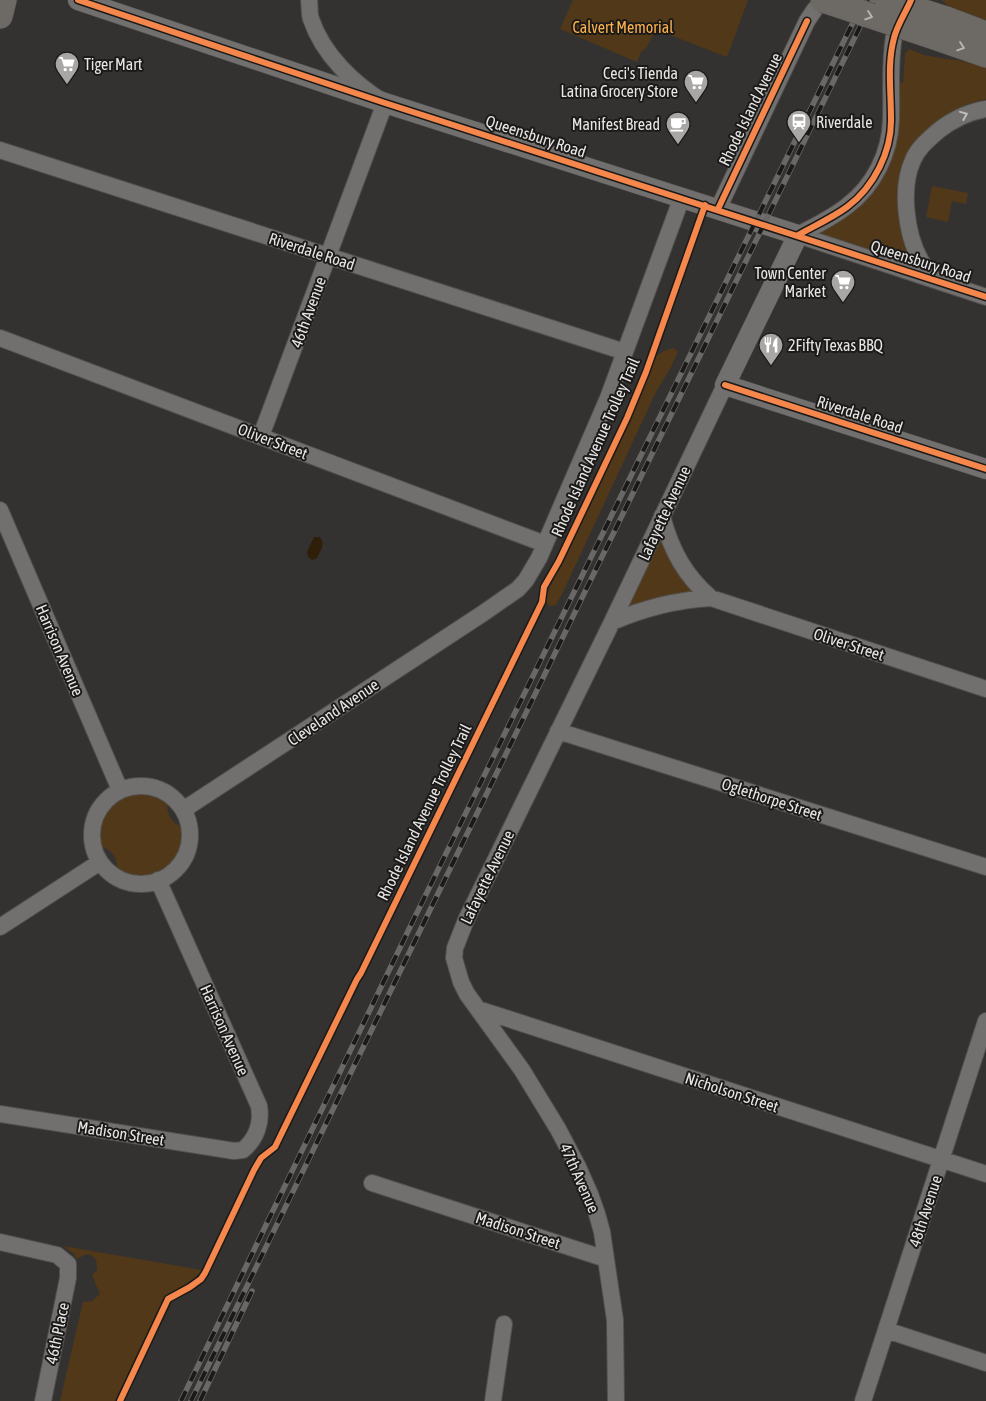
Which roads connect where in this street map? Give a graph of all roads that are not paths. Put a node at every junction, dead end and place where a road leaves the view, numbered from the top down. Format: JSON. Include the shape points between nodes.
{"nodes":[{"id":1,"x":4,"y":0,"type":"edge"},
{"id":2,"x":78,"y":0,"type":"edge"},
{"id":3,"x":309,"y":0,"type":"edge"},
{"id":4,"x":887,"y":0,"type":"edge"},
{"id":5,"x":819,"y":5,"type":"edge"},
{"id":6,"x":0,"y":16,"type":"edge"},
{"id":7,"x":941,"y":29,"type":"junction"},
{"id":8,"x":986,"y":34,"type":"edge"},
{"id":9,"x":894,"y":36,"type":"dead end"},
{"id":10,"x":986,"y":56,"type":"edge"},
{"id":11,"x":385,"y":103,"type":"junction"},
{"id":12,"x":986,"y":109,"type":"edge"},
{"id":13,"x":0,"y":150,"type":"edge"},
{"id":14,"x":886,"y":150,"type":"junction"},
{"id":15,"x":913,"y":160,"type":"junction"},
{"id":16,"x":682,"y":197,"type":"junction"},
{"id":17,"x":718,"y":209,"type":"junction"},
{"id":18,"x":798,"y":235,"type":"junction"},
{"id":19,"x":328,"y":256,"type":"junction"},
{"id":20,"x":934,"y":280,"type":"junction"},
{"id":21,"x":986,"y":297,"type":"edge"},
{"id":22,"x":0,"y":338,"type":"edge"},
{"id":23,"x":625,"y":352,"type":"junction"},
{"id":24,"x":725,"y":385,"type":"junction"},
{"id":25,"x":261,"y":436,"type":"junction"},
{"id":26,"x":986,"y":469,"type":"edge"},
{"id":27,"x":0,"y":510,"type":"edge"},
{"id":28,"x":662,"y":516,"type":"junction"},
{"id":29,"x":545,"y":544,"type":"junction"},
{"id":30,"x":711,"y":598,"type":"junction"},
{"id":31,"x":612,"y":622,"type":"junction"},
{"id":32,"x":986,"y":689,"type":"edge"},
{"id":33,"x":558,"y":731,"type":"junction"},
{"id":34,"x":120,"y":790,"type":"junction"},
{"id":35,"x":184,"y":810,"type":"junction"},
{"id":36,"x":100,"y":862,"type":"junction"},
{"id":37,"x":986,"y":867,"type":"edge"},
{"id":38,"x":158,"y":880,"type":"junction"},
{"id":39,"x":0,"y":927,"type":"edge"},
{"id":40,"x":478,"y":1010,"type":"junction"},
{"id":41,"x":986,"y":1021,"type":"edge"},
{"id":42,"x":0,"y":1114,"type":"edge"},
{"id":43,"x":243,"y":1150,"type":"joint"},
{"id":44,"x":941,"y":1159,"type":"junction"},
{"id":45,"x":986,"y":1174,"type":"edge"},
{"id":46,"x":372,"y":1183,"type":"dead end"},
{"id":47,"x":0,"y":1242,"type":"edge"},
{"id":48,"x":606,"y":1259,"type":"junction"},
{"id":49,"x":504,"y":1324,"type":"dead end"},
{"id":50,"x":886,"y":1330,"type":"junction"},
{"id":51,"x":986,"y":1363,"type":"edge"},
{"id":52,"x":43,"y":1401,"type":"edge"},
{"id":53,"x":493,"y":1401,"type":"edge"},
{"id":54,"x":616,"y":1401,"type":"edge"},
{"id":55,"x":863,"y":1401,"type":"edge"}],
"edges":[{"from":1,"to":6,"type":"main road"},
{"from":2,"to":11,"type":"street","name":"Queensbury Road"},
{"from":3,"to":11,"type":"street","via":[[311,18],[330,56],[362,87]]},
{"from":4,"to":7,"type":"main road","bridge":true},
{"from":5,"to":7,"type":"main road","one_way":true,"bridge":true},
{"from":5,"to":17,"type":"street","name":"Rhode Island Avenue","via":[[807,21]]},
{"from":7,"to":8,"type":"main road"},
{"from":7,"to":10,"type":"main road","one_way":true},
{"from":9,"to":14,"type":"street","via":[[890,65],[891,128]]},
{"from":11,"to":16,"type":"street","name":"Queensbury Road"},
{"from":11,"to":19,"type":"street","name":"46th Avenue"},
{"from":15,"to":12,"type":"street","one_way":true,"via":[[924,144],[952,121]]},
{"from":13,"to":19,"type":"street","name":"Riverdale Road"},
{"from":14,"to":15,"type":"street"},
{"from":14,"to":18,"type":"street","via":[[876,174],[849,205]]},
{"from":15,"to":20,"type":"street","via":[[907,184],[908,217],[920,260]]},
{"from":16,"to":17,"type":"street","name":"Queensbury Road"},
{"from":16,"to":23,"type":"street"},
{"from":17,"to":18,"type":"street","name":"Queensbury Road"},
{"from":18,"to":20,"type":"street","name":"Queensbury Road"},
{"from":18,"to":24,"type":"street","name":"Lafayette Avenue"},
{"from":19,"to":23,"type":"street","name":"Riverdale Road"},
{"from":19,"to":25,"type":"street","name":"46th Avenue"},
{"from":20,"to":21,"type":"street","name":"Queensbury Road"},
{"from":22,"to":25,"type":"street","name":"Oliver Street"},
{"from":23,"to":29,"type":"street"},
{"from":24,"to":26,"type":"street","name":"Riverdale Road"},
{"from":24,"to":28,"type":"street","name":"Lafayette Avenue"},
{"from":25,"to":29,"type":"street","name":"Oliver Street"},
{"from":27,"to":34,"type":"street","name":"Harrison Avenue"},
{"from":28,"to":30,"type":"street","name":"Oliver Street","via":[[668,539],[681,564],[696,586]]},
{"from":28,"to":31,"type":"street","name":"Lafayette Avenue"},
{"from":29,"to":35,"type":"street","name":"Cleveland Avenue","via":[[518,589]]},
{"from":30,"to":31,"type":"street","name":"Oliver Street","via":[[662,604]]},
{"from":30,"to":32,"type":"street","name":"Oliver Street"},
{"from":31,"to":33,"type":"street","name":"Lafayette Avenue"},
{"from":33,"to":37,"type":"street","name":"Oglethorpe Street"},
{"from":33,"to":40,"type":"street","name":"Lafayette Avenue","via":[[455,948],[454,958],[461,982]]},
{"from":34,"to":35,"type":"street","via":[[139,786],[160,789]]},
{"from":34,"to":36,"type":"street","via":[[100,807],[94,820],[92,838]]},
{"from":35,"to":38,"type":"street","via":[[190,828],[187,851],[174,871]]},
{"from":36,"to":38,"type":"street","via":[[109,872],[126,881],[144,884]]},
{"from":36,"to":39,"type":"street"},
{"from":38,"to":43,"type":"street","name":"Harrison Avenue","via":[[259,1106],[258,1129]]},
{"from":40,"to":44,"type":"street","name":"Nicholson Street"},
{"from":40,"to":48,"type":"street","name":"47th Avenue","via":[[522,1070],[578,1167],[597,1214]]},
{"from":41,"to":44,"type":"street","name":"48th Avenue"},
{"from":42,"to":43,"type":"street","name":"Madison Street"},
{"from":44,"to":45,"type":"street","name":"Nicholson Street"},
{"from":44,"to":50,"type":"street","name":"48th Avenue"},
{"from":46,"to":48,"type":"street","name":"Madison Street"},
{"from":47,"to":52,"type":"street","name":"46th Place","via":[[57,1255],[68,1264],[68,1278]]},
{"from":48,"to":54,"type":"street","name":"47th Avenue","via":[[615,1320]]},
{"from":49,"to":53,"type":"street"},
{"from":50,"to":51,"type":"street"},
{"from":50,"to":55,"type":"street","name":"48th Avenue"}]}
